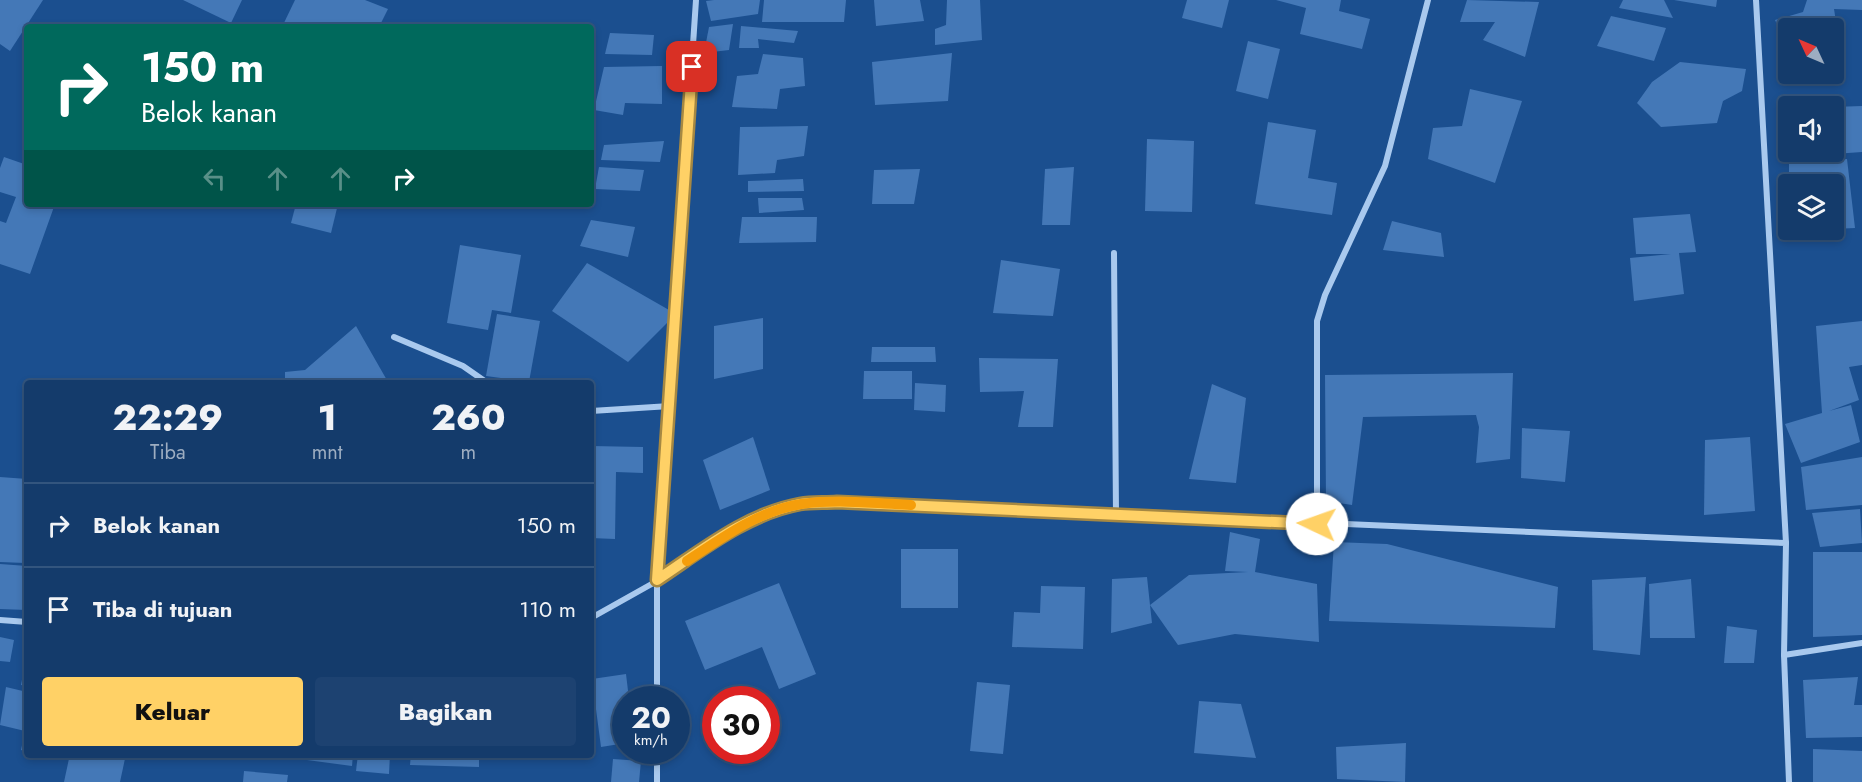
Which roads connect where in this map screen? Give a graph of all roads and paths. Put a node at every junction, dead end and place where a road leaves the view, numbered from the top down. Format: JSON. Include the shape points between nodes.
{"nodes":[{"id":1,"x":696,"y":0,"type":"edge"},
{"id":2,"x":1428,"y":0,"type":"edge"},
{"id":3,"x":1756,"y":0,"type":"edge"},
{"id":4,"x":1114,"y":253,"type":"dead end"},
{"id":5,"x":394,"y":337,"type":"dead end"},
{"id":6,"x":483,"y":380,"type":"edge"},
{"id":7,"x":670,"y":406,"type":"junction"},
{"id":8,"x":594,"y":411,"type":"edge"},
{"id":9,"x":1116,"y":515,"type":"junction"},
{"id":10,"x":1317,"y":524,"type":"junction"},
{"id":11,"x":1786,"y":543,"type":"junction"},
{"id":12,"x":657,"y":580,"type":"junction"},
{"id":13,"x":594,"y":616,"type":"edge"},
{"id":14,"x":0,"y":620,"type":"edge"},
{"id":15,"x":24,"y":622,"type":"edge"},
{"id":16,"x":1862,"y":643,"type":"edge"},
{"id":17,"x":1784,"y":655,"type":"junction"},
{"id":18,"x":657,"y":686,"type":"edge"},
{"id":19,"x":657,"y":764,"type":"edge"},
{"id":20,"x":657,"y":782,"type":"edge"},
{"id":21,"x":1789,"y":782,"type":"edge"}],
"edges":[{"from":1,"to":7,"type":"street"},
{"from":2,"to":10,"type":"street","via":[[1385,166],[1325,295],[1317,321]]},
{"from":3,"to":11,"type":"street"},
{"from":4,"to":9,"type":"street"},
{"from":5,"to":6,"type":"street","via":[[463,366]]},
{"from":7,"to":8,"type":"street"},
{"from":7,"to":12,"type":"street"},
{"from":9,"to":10,"type":"street"},
{"from":9,"to":12,"type":"street","via":[[837,502],[800,504],[766,514],[736,529]]},
{"from":10,"to":11,"type":"street"},
{"from":11,"to":17,"type":"street"},
{"from":12,"to":13,"type":"street"},
{"from":12,"to":18,"type":"street"},
{"from":14,"to":15,"type":"street"},
{"from":16,"to":17,"type":"street"},
{"from":17,"to":21,"type":"street"},
{"from":19,"to":20,"type":"street"}]}
